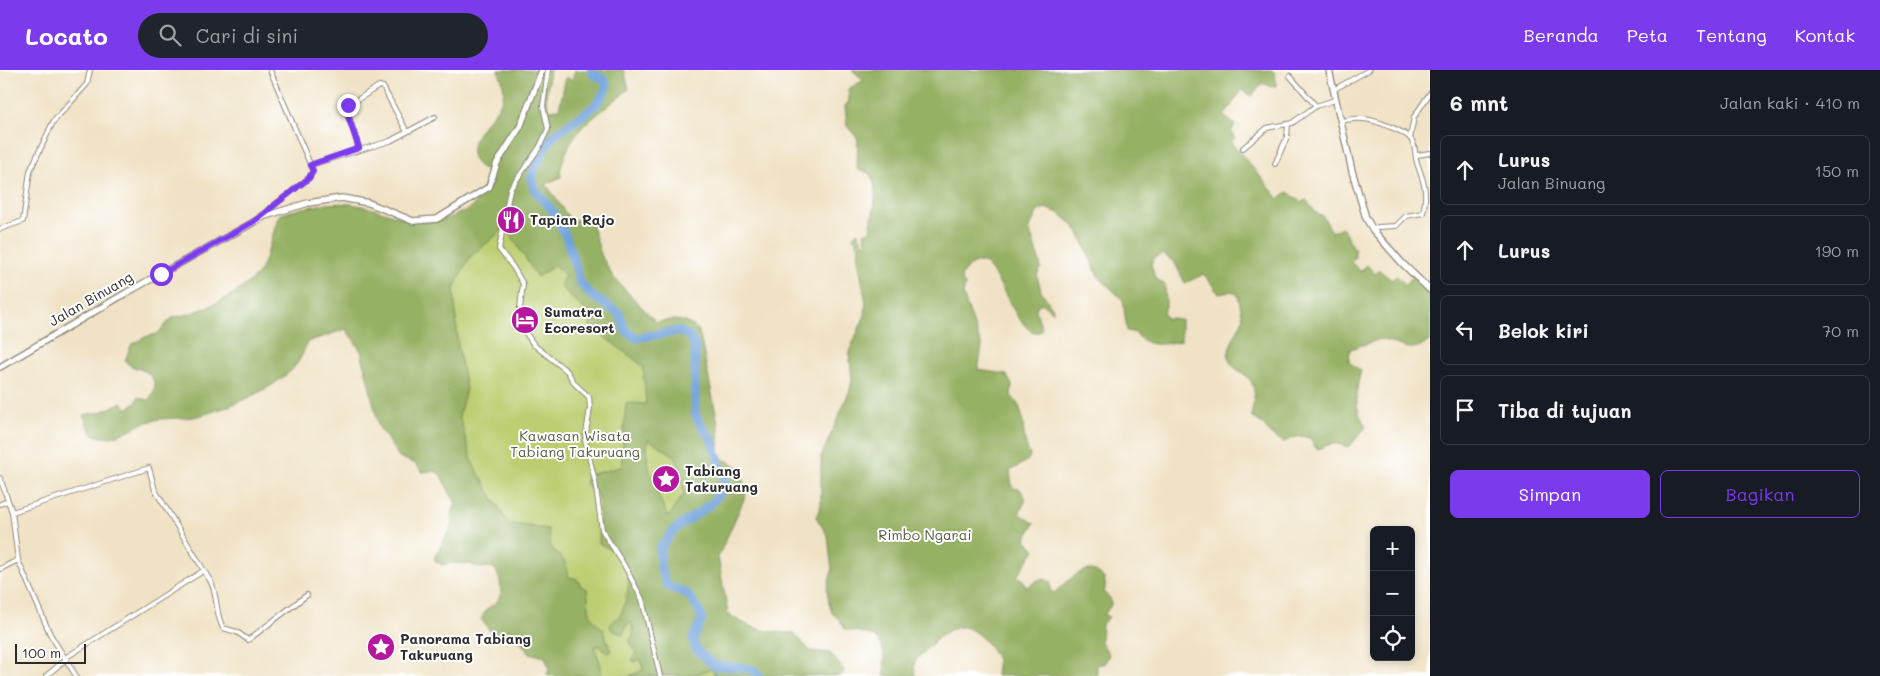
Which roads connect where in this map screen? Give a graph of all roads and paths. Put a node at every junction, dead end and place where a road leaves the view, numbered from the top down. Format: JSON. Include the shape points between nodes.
{"nodes":[{"id":1,"x":90,"y":70,"type":"edge"},
{"id":2,"x":270,"y":70,"type":"edge"},
{"id":3,"x":542,"y":70,"type":"edge"},
{"id":4,"x":548,"y":70,"type":"edge"},
{"id":5,"x":1329,"y":70,"type":"edge"},
{"id":6,"x":1369,"y":70,"type":"edge"},
{"id":7,"x":1290,"y":76,"type":"dead end"},
{"id":8,"x":1333,"y":90,"type":"junction"},
{"id":9,"x":1430,"y":93,"type":"edge"},
{"id":10,"x":1334,"y":100,"type":"junction"},
{"id":11,"x":1424,"y":100,"type":"junction"},
{"id":12,"x":1430,"y":102,"type":"edge"},
{"id":13,"x":1316,"y":106,"type":"junction"},
{"id":14,"x":436,"y":117,"type":"dead end"},
{"id":15,"x":1340,"y":121,"type":"junction"},
{"id":16,"x":1288,"y":124,"type":"junction"},
{"id":17,"x":407,"y":132,"type":"junction"},
{"id":18,"x":1410,"y":138,"type":"junction"},
{"id":19,"x":359,"y":148,"type":"junction"},
{"id":20,"x":1243,"y":148,"type":"dead end"},
{"id":21,"x":1430,"y":153,"type":"edge"},
{"id":22,"x":1417,"y":155,"type":"junction"},
{"id":23,"x":1275,"y":164,"type":"dead end"},
{"id":24,"x":310,"y":165,"type":"junction"},
{"id":25,"x":253,"y":222,"type":"junction"},
{"id":26,"x":0,"y":229,"type":"edge"},
{"id":27,"x":1373,"y":230,"type":"junction"},
{"id":28,"x":1430,"y":290,"type":"edge"},
{"id":29,"x":0,"y":367,"type":"edge"},
{"id":30,"x":0,"y":478,"type":"edge"},
{"id":31,"x":8,"y":501,"type":"junction"},
{"id":32,"x":0,"y":504,"type":"edge"},
{"id":33,"x":12,"y":512,"type":"junction"},
{"id":34,"x":18,"y":560,"type":"junction"},
{"id":35,"x":0,"y":569,"type":"edge"},
{"id":36,"x":203,"y":572,"type":"junction"},
{"id":37,"x":307,"y":595,"type":"dead end"},
{"id":38,"x":65,"y":659,"type":"junction"},
{"id":39,"x":46,"y":676,"type":"edge"},
{"id":40,"x":76,"y":676,"type":"edge"},
{"id":41,"x":660,"y":676,"type":"edge"}],
"edges":[{"from":1,"to":26,"type":"street","via":[[87,84],[54,122],[30,170],[23,221]]},
{"from":2,"to":24,"type":"street"},
{"from":3,"to":25,"type":"main road","name":"Jalan Binuang","via":[[520,127],[497,163],[489,187],[437,218],[412,221],[369,203],[342,198],[299,206]]},
{"from":4,"to":41,"type":"street","via":[[543,106],[548,129],[539,148],[510,189],[499,250],[524,284],[519,316],[526,333],[534,345],[567,371],[589,397],[585,440],[602,530],[642,599]]},
{"from":5,"to":8,"type":"main road"},
{"from":6,"to":8,"type":"street"},
{"from":7,"to":13,"type":"street"},
{"from":8,"to":10,"type":"main road"},
{"from":9,"to":11,"type":"street"},
{"from":10,"to":13,"type":"street"},
{"from":10,"to":15,"type":"main road"},
{"from":11,"to":12,"type":"street"},
{"from":11,"to":18,"type":"street","via":[[1414,117]]},
{"from":13,"to":16,"type":"street"},
{"from":14,"to":17,"type":"street"},
{"from":15,"to":18,"type":"street","via":[[1368,119]]},
{"from":15,"to":27,"type":"main road","via":[[1363,210]]},
{"from":16,"to":20,"type":"street","via":[[1267,128]]},
{"from":16,"to":23,"type":"street"},
{"from":17,"to":19,"type":"street","via":[[390,141]]},
{"from":17,"to":19,"type":"street","via":[[383,87],[379,86],[346,107]]},
{"from":18,"to":22,"type":"street"},
{"from":19,"to":24,"type":"street"},
{"from":21,"to":22,"type":"street"},
{"from":22,"to":27,"type":"street","via":[[1416,161],[1426,187],[1424,212],[1406,216],[1396,226]]},
{"from":24,"to":25,"type":"street","via":[[313,171],[309,178]]},
{"from":25,"to":29,"type":"main road","name":"Jalan Binuang"},
{"from":27,"to":28,"type":"main road"},
{"from":30,"to":31,"type":"street"},
{"from":31,"to":32,"type":"street"},
{"from":31,"to":33,"type":"street"},
{"from":33,"to":34,"type":"street"},
{"from":33,"to":36,"type":"street","via":[[150,468],[155,490]]},
{"from":34,"to":35,"type":"street"},
{"from":34,"to":38,"type":"street","via":[[50,634]]},
{"from":36,"to":37,"type":"street","via":[[216,593],[216,608],[223,628],[248,640]]},
{"from":36,"to":38,"type":"street"},
{"from":38,"to":39,"type":"street"},
{"from":38,"to":40,"type":"street"}]}
